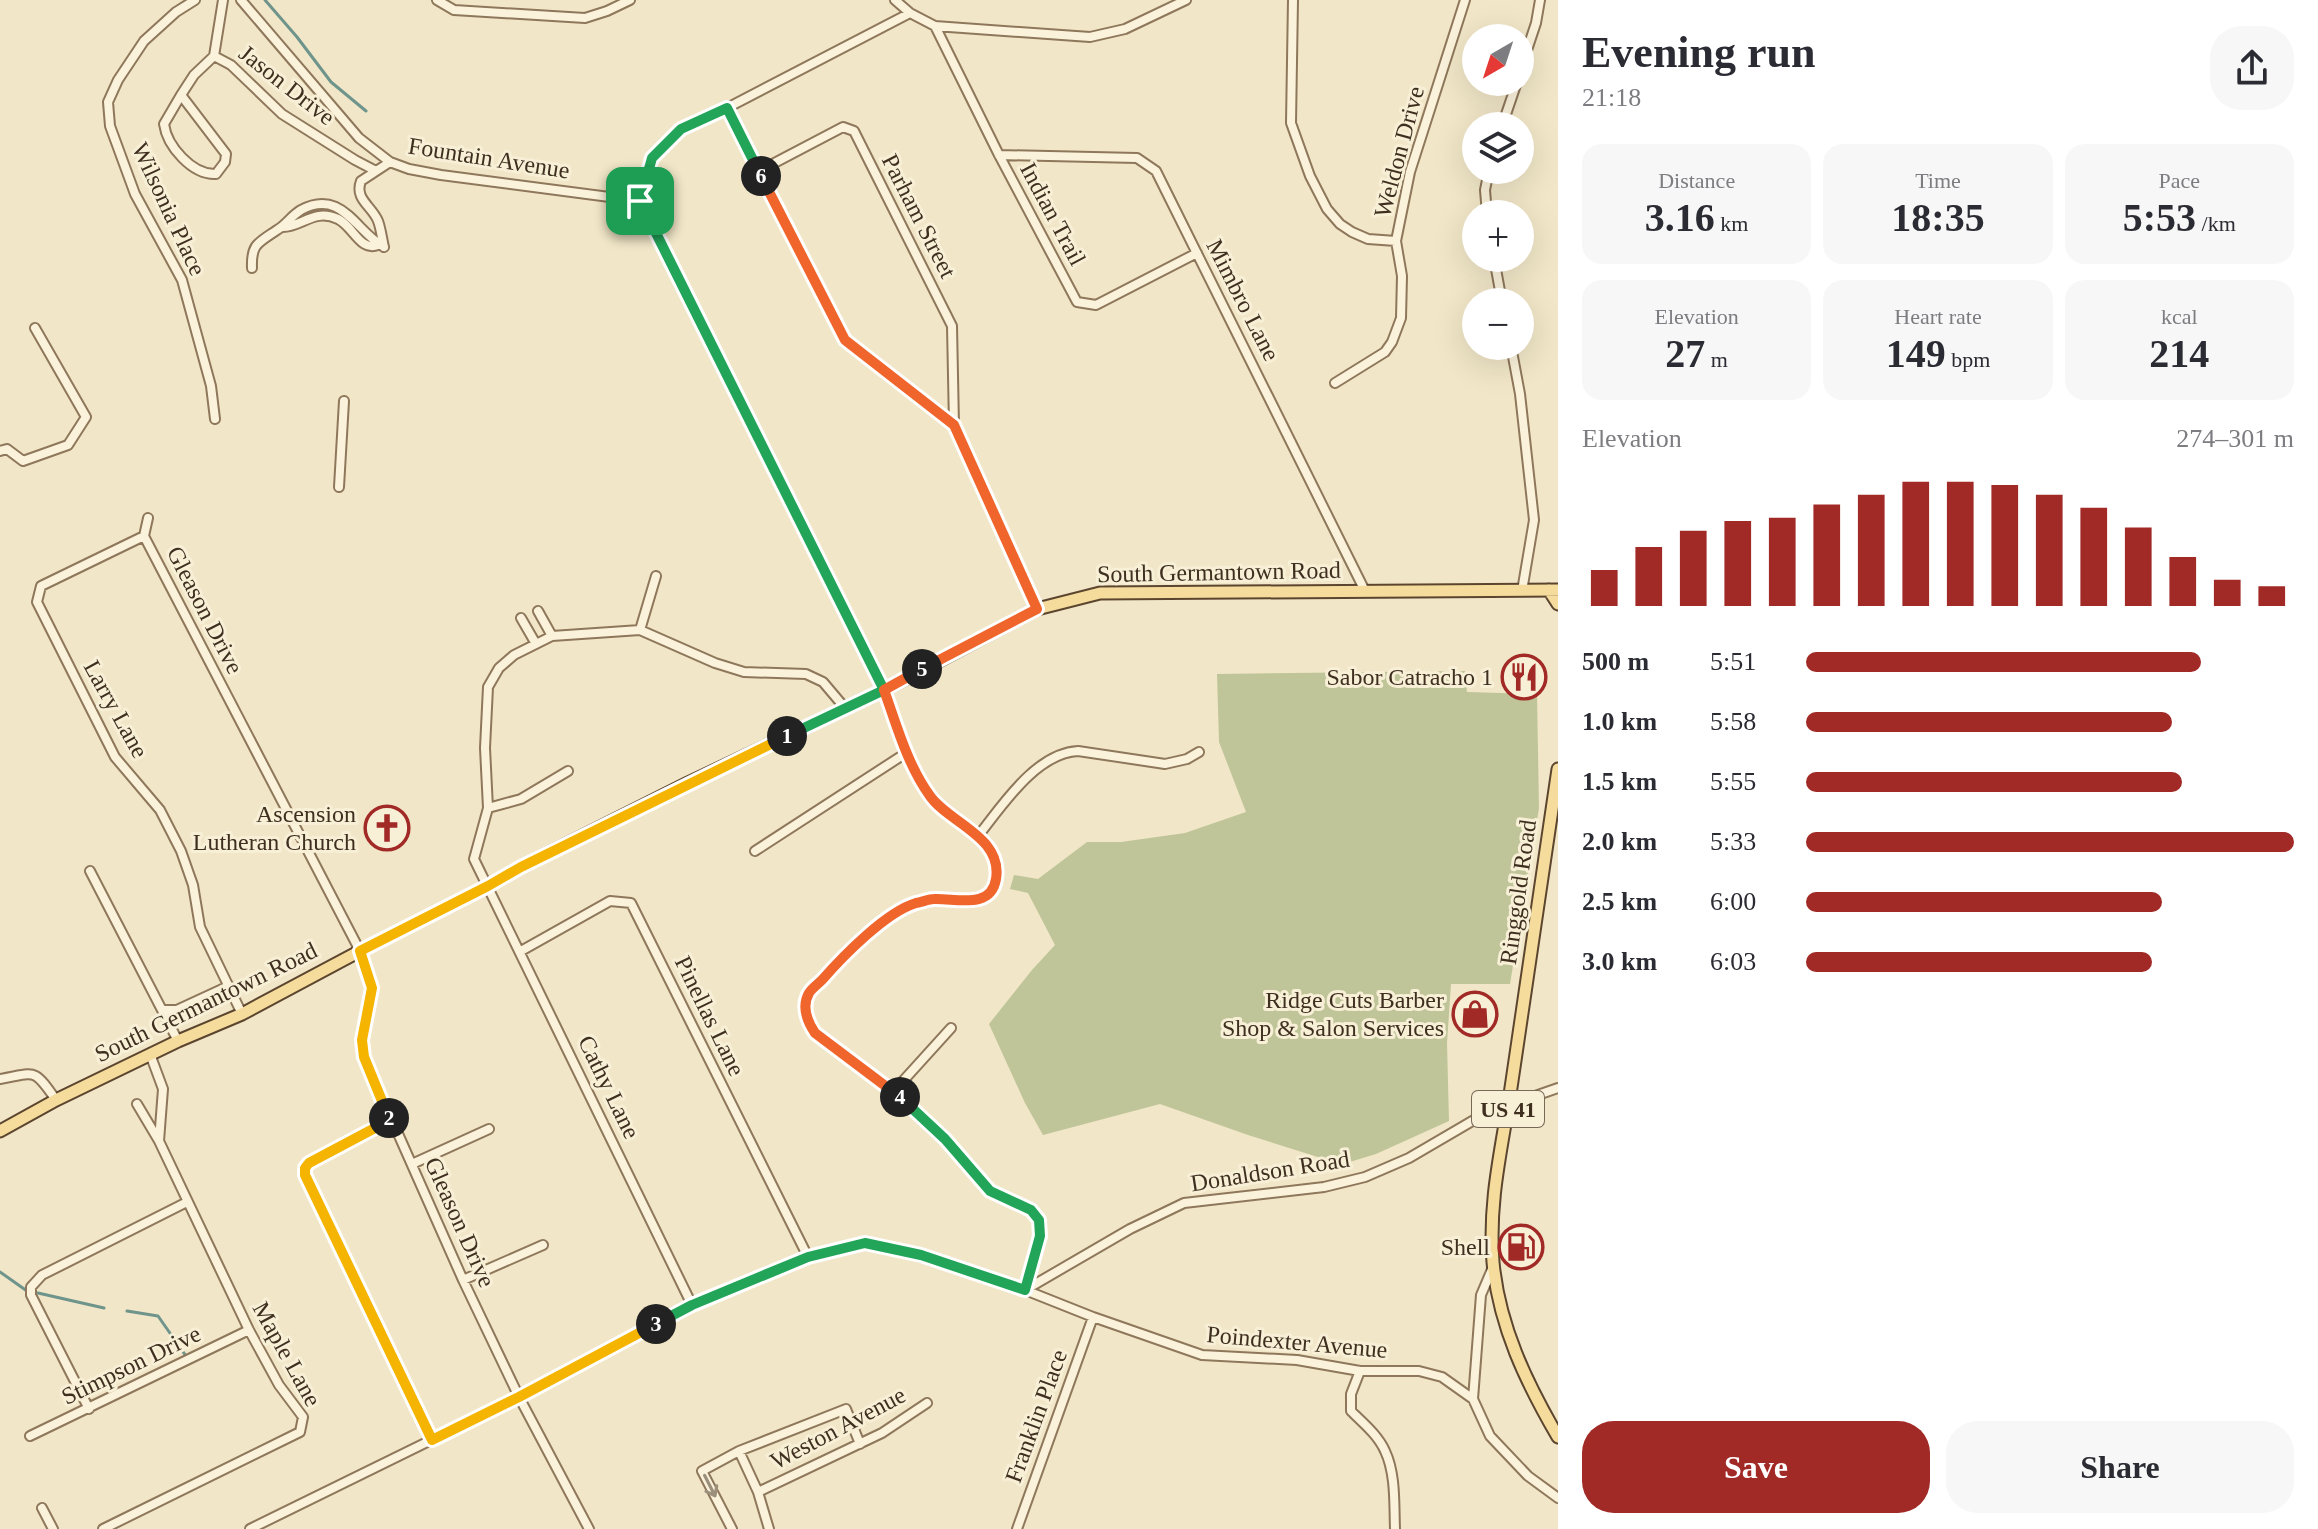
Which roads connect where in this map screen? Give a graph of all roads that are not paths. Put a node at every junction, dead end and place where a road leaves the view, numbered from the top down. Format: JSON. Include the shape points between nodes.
{"nodes":[{"id":1,"x":195,"y":0,"type":"edge"},
{"id":2,"x":223,"y":0,"type":"edge"},
{"id":3,"x":241,"y":0,"type":"edge"},
{"id":4,"x":437,"y":0,"type":"edge"},
{"id":5,"x":630,"y":0,"type":"edge"},
{"id":6,"x":895,"y":0,"type":"edge"},
{"id":7,"x":1186,"y":0,"type":"edge"},
{"id":8,"x":1293,"y":0,"type":"edge"},
{"id":9,"x":1465,"y":0,"type":"edge"},
{"id":10,"x":1540,"y":0,"type":"edge"},
{"id":11,"x":910,"y":13,"type":"junction"},
{"id":12,"x":935,"y":26,"type":"junction"},
{"id":13,"x":1534,"y":29,"type":"edge"},
{"id":14,"x":214,"y":56,"type":"junction"},
{"id":15,"x":181,"y":95,"type":"junction"},
{"id":16,"x":727,"y":108,"type":"junction"},
{"id":17,"x":999,"y":155,"type":"junction"},
{"id":18,"x":390,"y":162,"type":"junction"},
{"id":19,"x":376,"y":171,"type":"junction"},
{"id":20,"x":759,"y":171,"type":"junction"},
{"id":21,"x":640,"y":201,"type":"junction"},
{"id":22,"x":1396,"y":241,"type":"junction"},
{"id":23,"x":1197,"y":253,"type":"junction"},
{"id":24,"x":252,"y":268,"type":"dead end"},
{"id":25,"x":35,"y":328,"type":"dead end"},
{"id":26,"x":1514,"y":360,"type":"edge"},
{"id":27,"x":1335,"y":383,"type":"dead end"},
{"id":28,"x":344,"y":401,"type":"dead end"},
{"id":29,"x":215,"y":419,"type":"dead end"},
{"id":30,"x":954,"y":425,"type":"junction"},
{"id":31,"x":0,"y":451,"type":"edge"},
{"id":32,"x":339,"y":487,"type":"dead end"},
{"id":33,"x":148,"y":518,"type":"dead end"},
{"id":34,"x":144,"y":536,"type":"junction"},
{"id":35,"x":656,"y":576,"type":"dead end"},
{"id":36,"x":1553,"y":590,"type":"edge"},
{"id":37,"x":1365,"y":591,"type":"junction"},
{"id":38,"x":1522,"y":591,"type":"junction"},
{"id":39,"x":1558,"y":604,"type":"edge"},
{"id":40,"x":1037,"y":609,"type":"junction"},
{"id":41,"x":538,"y":611,"type":"dead end"},
{"id":42,"x":521,"y":618,"type":"dead end"},
{"id":43,"x":640,"y":630,"type":"junction"},
{"id":44,"x":552,"y":636,"type":"junction"},
{"id":45,"x":536,"y":644,"type":"junction"},
{"id":46,"x":884,"y":690,"type":"junction"},
{"id":47,"x":845,"y":708,"type":"junction"},
{"id":48,"x":1199,"y":752,"type":"dead end"},
{"id":49,"x":906,"y":753,"type":"junction"},
{"id":50,"x":1558,"y":769,"type":"edge"},
{"id":51,"x":568,"y":771,"type":"dead end"},
{"id":52,"x":488,"y":808,"type":"junction"},
{"id":53,"x":978,"y":836,"type":"junction"},
{"id":54,"x":755,"y":851,"type":"dead end"},
{"id":55,"x":90,"y":871,"type":"dead end"},
{"id":56,"x":488,"y":886,"type":"junction"},
{"id":57,"x":360,"y":951,"type":"junction"},
{"id":58,"x":521,"y":951,"type":"junction"},
{"id":59,"x":229,"y":986,"type":"junction"},
{"id":60,"x":162,"y":1010,"type":"junction"},
{"id":61,"x":242,"y":1014,"type":"junction"},
{"id":62,"x":951,"y":1028,"type":"dead end"},
{"id":63,"x":178,"y":1041,"type":"junction"},
{"id":64,"x":150,"y":1054,"type":"junction"},
{"id":65,"x":0,"y":1079,"type":"edge"},
{"id":66,"x":1558,"y":1088,"type":"edge"},
{"id":67,"x":893,"y":1092,"type":"junction"},
{"id":68,"x":56,"y":1100,"type":"junction"},
{"id":69,"x":137,"y":1104,"type":"dead end"},
{"id":70,"x":1509,"y":1105,"type":"junction"},
{"id":71,"x":390,"y":1120,"type":"junction"},
{"id":72,"x":489,"y":1129,"type":"dead end"},
{"id":73,"x":0,"y":1131,"type":"edge"},
{"id":74,"x":159,"y":1141,"type":"junction"},
{"id":75,"x":412,"y":1164,"type":"junction"},
{"id":76,"x":187,"y":1202,"type":"junction"},
{"id":77,"x":543,"y":1245,"type":"dead end"},
{"id":78,"x":808,"y":1257,"type":"junction"},
{"id":79,"x":1494,"y":1265,"type":"junction"},
{"id":80,"x":463,"y":1280,"type":"junction"},
{"id":81,"x":1025,"y":1290,"type":"junction"},
{"id":82,"x":692,"y":1305,"type":"junction"},
{"id":83,"x":1093,"y":1317,"type":"junction"},
{"id":84,"x":249,"y":1330,"type":"junction"},
{"id":85,"x":1360,"y":1371,"type":"junction"},
{"id":86,"x":519,"y":1397,"type":"junction"},
{"id":87,"x":1473,"y":1399,"type":"junction"},
{"id":88,"x":927,"y":1403,"type":"dead end"},
{"id":89,"x":89,"y":1409,"type":"junction"},
{"id":90,"x":30,"y":1436,"type":"dead end"},
{"id":91,"x":1558,"y":1437,"type":"edge"},
{"id":92,"x":432,"y":1440,"type":"junction"},
{"id":93,"x":860,"y":1444,"type":"junction"},
{"id":94,"x":739,"y":1451,"type":"junction"},
{"id":95,"x":758,"y":1492,"type":"junction"},
{"id":96,"x":1558,"y":1498,"type":"edge"},
{"id":97,"x":42,"y":1508,"type":"dead end"},
{"id":98,"x":53,"y":1529,"type":"edge"},
{"id":99,"x":103,"y":1529,"type":"edge"},
{"id":100,"x":250,"y":1529,"type":"edge"},
{"id":101,"x":589,"y":1529,"type":"edge"},
{"id":102,"x":732,"y":1529,"type":"edge"},
{"id":103,"x":769,"y":1529,"type":"edge"},
{"id":104,"x":1017,"y":1529,"type":"edge"},
{"id":105,"x":1395,"y":1529,"type":"edge"}],
"edges":[{"from":1,"to":29,"type":"street","name":"Wilsonia Place","via":[[144,41],[108,102],[110,126],[135,194],[182,280]]},
{"from":2,"to":14,"type":"street","name":"Jason Drive"},
{"from":3,"to":18,"type":"street","name":"Fountain Avenue","via":[[359,138]]},
{"from":4,"to":5,"type":"street","via":[[454,10],[585,18]]},
{"from":6,"to":11,"type":"street"},
{"from":7,"to":12,"type":"street","via":[[1125,29],[1090,37]]},
{"from":8,"to":22,"type":"street","via":[[1291,123],[1310,176],[1340,224],[1368,239]]},
{"from":9,"to":22,"type":"street","name":"Weldon Drive","via":[[1410,172]]},
{"from":10,"to":13,"type":"street"},
{"from":11,"to":12,"type":"street"},
{"from":11,"to":16,"type":"street"},
{"from":12,"to":17,"type":"street","name":"Indian Trail"},
{"from":14,"to":15,"type":"street","name":"Jason Drive"},
{"from":14,"to":19,"type":"street","name":"Jason Drive","via":[[231,65],[282,114]]},
{"from":15,"to":15,"type":"street","name":"Jason Drive","via":[[164,124],[169,141],[199,171],[216,174],[226,154]]},
{"from":16,"to":20,"type":"street"},
{"from":16,"to":21,"type":"street","via":[[681,129],[652,158]]},
{"from":17,"to":23,"type":"street","name":"Mimbro Lane","via":[[1137,158],[1156,171]]},
{"from":17,"to":23,"type":"street","name":"Indian Trail","via":[[1077,302],[1096,305]]},
{"from":18,"to":19,"type":"street"},
{"from":18,"to":21,"type":"street","name":"Fountain Avenue","via":[[441,175]]},
{"from":19,"to":24,"type":"street","via":[[361,181],[358,191],[378,221],[384,247],[366,236],[347,213],[331,206],[309,207],[256,244]]},
{"from":20,"to":30,"type":"street","via":[[845,340]]},
{"from":20,"to":30,"type":"street","name":"Parham Street","via":[[843,127],[854,131],[952,326]]},
{"from":21,"to":46,"type":"street"},
{"from":22,"to":27,"type":"street","name":"Weldon Drive","via":[[1401,318],[1392,342],[1385,352]]},
{"from":23,"to":37,"type":"street","name":"Mimbro Lane"},
{"from":25,"to":31,"type":"street","via":[[86,417],[68,445],[23,461],[7,449]]},
{"from":26,"to":38,"type":"street","via":[[1534,520]]},
{"from":28,"to":32,"type":"street"},
{"from":30,"to":40,"type":"street"},
{"from":33,"to":34,"type":"street"},
{"from":34,"to":57,"type":"street","name":"Gleason Drive"},
{"from":34,"to":59,"type":"street","name":"Larry Lane","via":[[41,586],[37,602],[115,757],[160,810],[181,851],[200,927]]},
{"from":35,"to":43,"type":"street"},
{"from":36,"to":38,"type":"main road","name":"South Germantown Road"},
{"from":36,"to":39,"type":"main road"},
{"from":37,"to":38,"type":"main road","name":"South Germantown Road"},
{"from":37,"to":40,"type":"main road","name":"South Germantown Road","via":[[1100,593]]},
{"from":40,"to":46,"type":"main road","name":"South Germantown Road"},
{"from":41,"to":44,"type":"street"},
{"from":42,"to":45,"type":"street"},
{"from":43,"to":44,"type":"street"},
{"from":43,"to":47,"type":"street","via":[[744,672],[806,674],[823,682]]},
{"from":44,"to":45,"type":"street","name":"Cathy Lane"},
{"from":45,"to":52,"type":"street","name":"Cathy Lane","via":[[499,668],[488,687]]},
{"from":46,"to":47,"type":"main road","name":"South Germantown Road"},
{"from":46,"to":49,"type":"street"},
{"from":47,"to":56,"type":"main road","name":"South Germantown Road"},
{"from":48,"to":53,"type":"street","via":[[1165,764],[1067,752],[1029,776]]},
{"from":49,"to":53,"type":"street","via":[[932,799]]},
{"from":49,"to":54,"type":"street"},
{"from":50,"to":70,"type":"main road","name":"Ringgold Road","number":"US 41"},
{"from":51,"to":52,"type":"street","via":[[521,799]]},
{"from":52,"to":56,"type":"street","name":"Cathy Lane","via":[[474,859]]},
{"from":53,"to":67,"type":"street","via":[[997,870],[991,892],[968,902],[933,899],[912,905],[844,955],[809,993],[807,1022],[815,1033]]},
{"from":55,"to":60,"type":"street"},
{"from":56,"to":57,"type":"main road","name":"South Germantown Road"},
{"from":56,"to":58,"type":"street","name":"Cathy Lane"},
{"from":57,"to":61,"type":"main road","name":"South Germantown Road"},
{"from":57,"to":71,"type":"street","name":"Gleason Drive","via":[[372,988],[364,1057]]},
{"from":58,"to":78,"type":"street","name":"Pinellas Lane","via":[[610,901],[631,903]]},
{"from":58,"to":82,"type":"street","name":"Cathy Lane"},
{"from":59,"to":60,"type":"street","via":[[177,1010]]},
{"from":59,"to":61,"type":"street","name":"Larry Lane"},
{"from":60,"to":63,"type":"street"},
{"from":61,"to":63,"type":"main road","name":"South Germantown Road"},
{"from":62,"to":67,"type":"street"},
{"from":63,"to":64,"type":"main road","name":"South Germantown Road"},
{"from":64,"to":68,"type":"main road","name":"South Germantown Road"},
{"from":64,"to":74,"type":"street","name":"Maple Lane","via":[[163,1089]]},
{"from":65,"to":68,"type":"street","via":[[23,1073],[40,1078]]},
{"from":66,"to":70,"type":"street","name":"Donaldson Road"},
{"from":67,"to":81,"type":"street","via":[[945,1139],[990,1191],[1031,1210],[1039,1220],[1040,1236]]},
{"from":68,"to":73,"type":"main road","name":"South Germantown Road"},
{"from":69,"to":74,"type":"street","name":"Maple Lane"},
{"from":70,"to":79,"type":"main road","name":"Ringgold Road","number":"US 41","via":[[1494,1186]]},
{"from":70,"to":81,"type":"street","name":"Donaldson Road","via":[[1365,1177],[1324,1187],[1184,1203]]},
{"from":71,"to":75,"type":"street","name":"Gleason Drive"},
{"from":71,"to":92,"type":"street","via":[[309,1163],[305,1175]]},
{"from":72,"to":75,"type":"street"},
{"from":74,"to":76,"type":"street","name":"Maple Lane"},
{"from":75,"to":80,"type":"street","name":"Gleason Drive"},
{"from":76,"to":84,"type":"street","name":"Maple Lane"},
{"from":76,"to":89,"type":"street","via":[[42,1275],[31,1287]]},
{"from":77,"to":80,"type":"street"},
{"from":78,"to":81,"type":"street","via":[[865,1243],[921,1255]]},
{"from":78,"to":82,"type":"street"},
{"from":79,"to":87,"type":"street","via":[[1481,1295]]},
{"from":79,"to":91,"type":"main road","name":"Ringgold Road","number":"US 41","via":[[1504,1324]]},
{"from":80,"to":86,"type":"street","name":"Gleason Drive"},
{"from":81,"to":83,"type":"street","name":"Poindexter Avenue"},
{"from":82,"to":86,"type":"street"},
{"from":83,"to":85,"type":"street","name":"Poindexter Avenue","via":[[1202,1355],[1297,1360]]},
{"from":83,"to":104,"type":"street","name":"Franklin Place"},
{"from":84,"to":89,"type":"street","name":"Stimpson Drive"},
{"from":84,"to":99,"type":"street","name":"Maple Lane","via":[[303,1417],[300,1432]]},
{"from":85,"to":87,"type":"street","name":"Poindexter Avenue","via":[[1419,1371],[1442,1377]]},
{"from":85,"to":105,"type":"street","via":[[1351,1411],[1386,1452]]},
{"from":86,"to":92,"type":"street"},
{"from":86,"to":101,"type":"street","name":"Gleason Drive"},
{"from":87,"to":96,"type":"street","via":[[1490,1436]]},
{"from":88,"to":93,"type":"street","name":"Weston Avenue"},
{"from":89,"to":90,"type":"street","name":"Stimpson Drive"},
{"from":92,"to":100,"type":"street"},
{"from":93,"to":94,"type":"street","via":[[846,1409]]},
{"from":93,"to":95,"type":"street","name":"Weston Avenue"},
{"from":94,"to":95,"type":"street"},
{"from":94,"to":102,"type":"street","one_way":true,"via":[[702,1471]]},
{"from":95,"to":103,"type":"street","name":"Weston Avenue"},
{"from":97,"to":98,"type":"street"}]}
